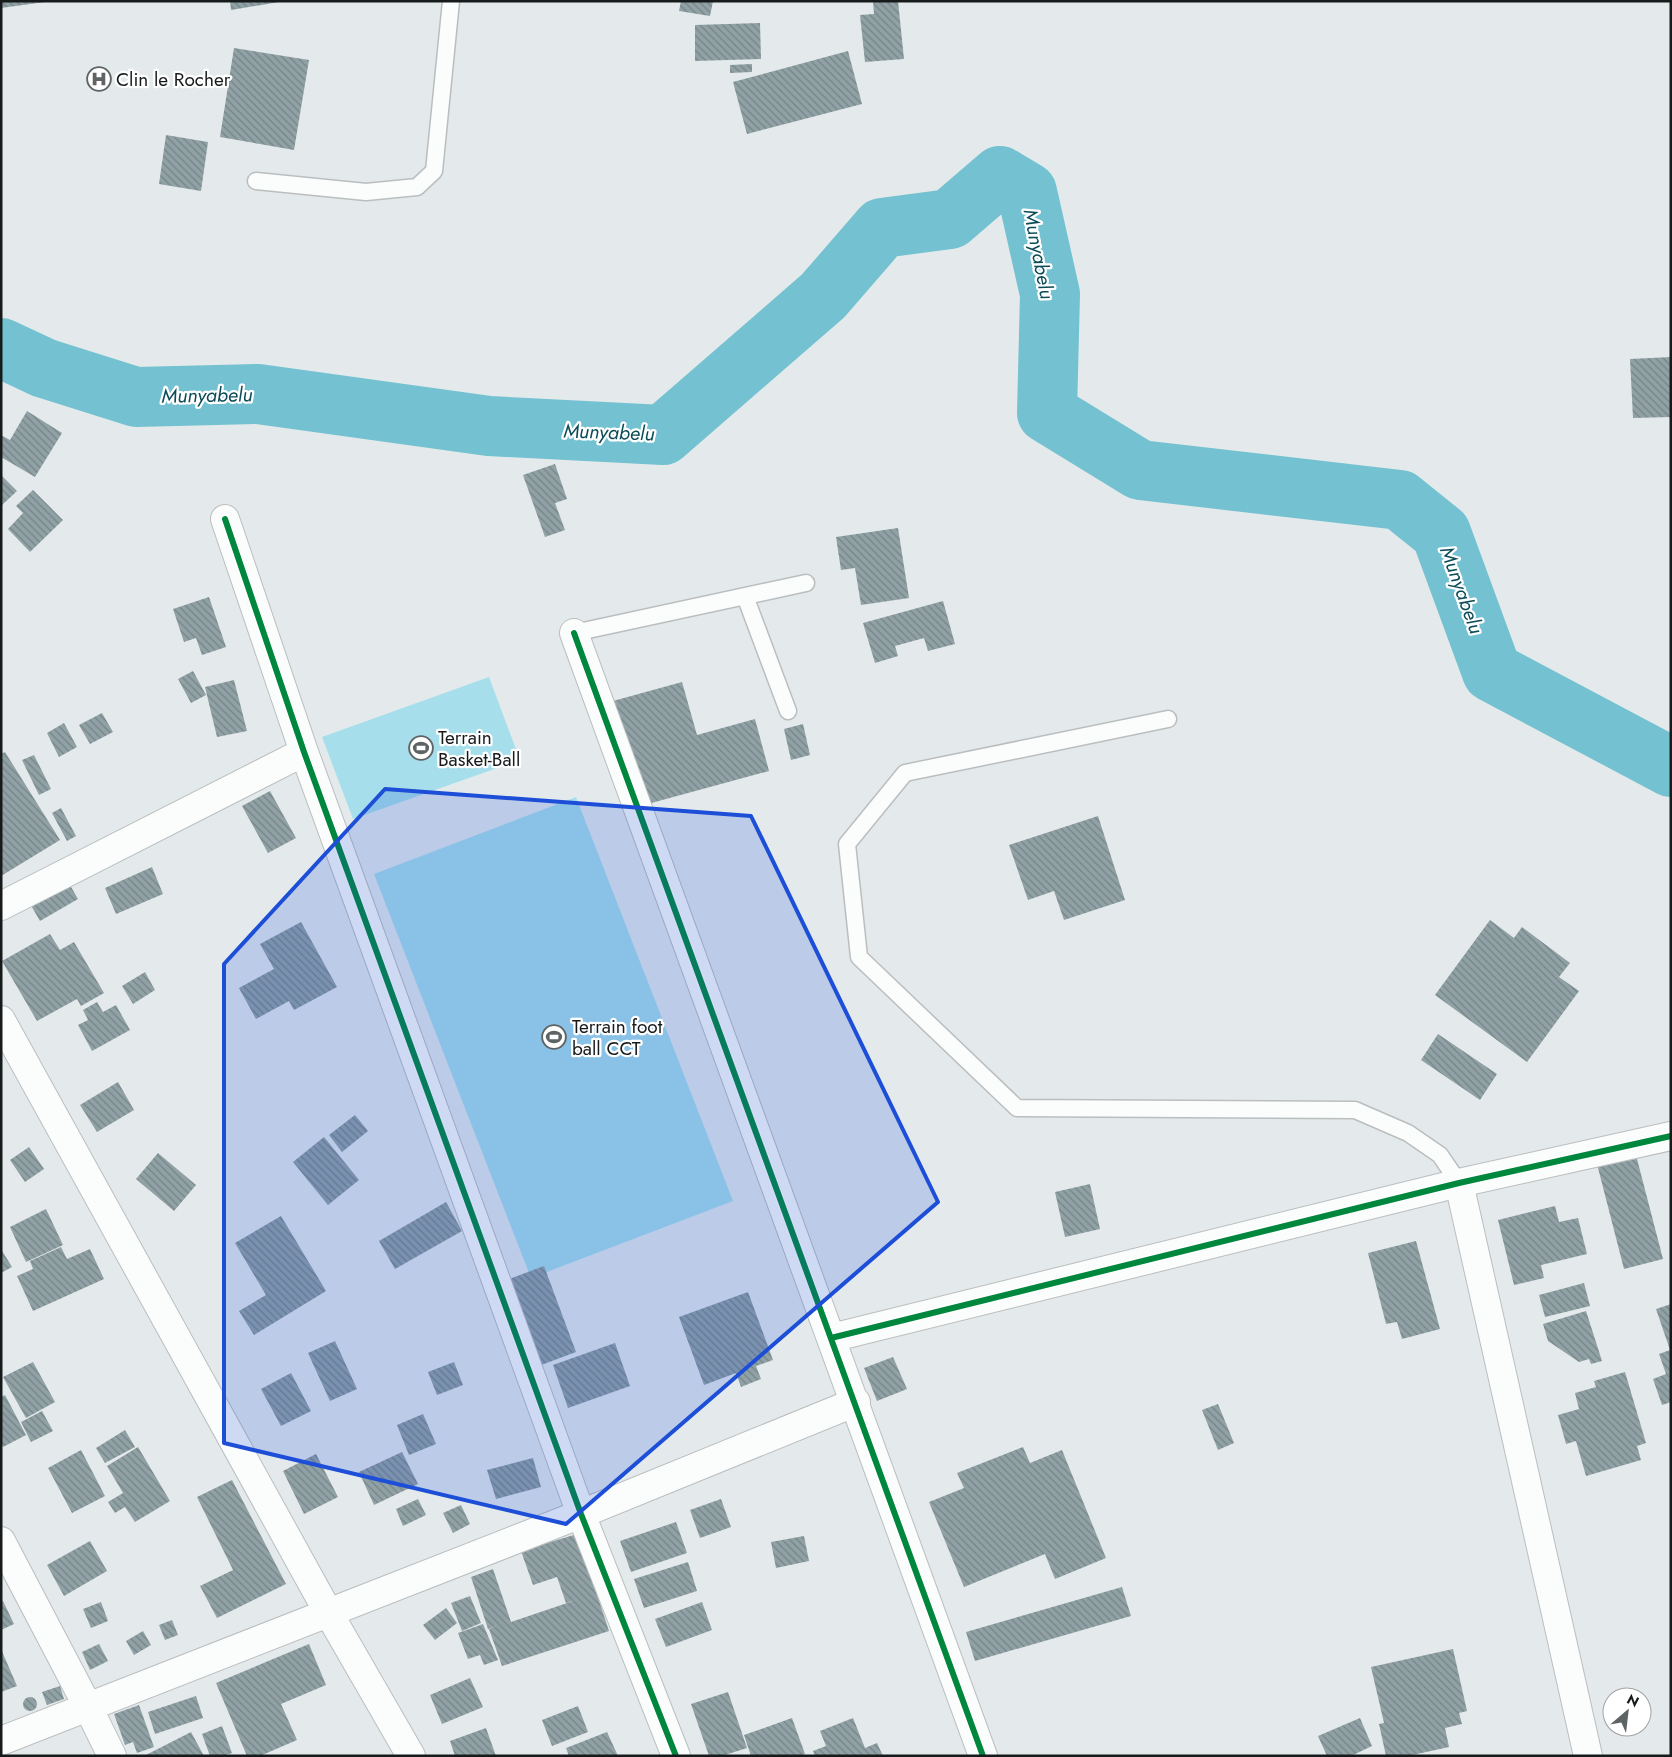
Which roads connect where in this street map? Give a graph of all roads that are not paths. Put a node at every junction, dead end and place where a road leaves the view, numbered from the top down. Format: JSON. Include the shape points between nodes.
{"nodes":[{"id":1,"x":451,"y":1,"type":"edge"},
{"id":2,"x":256,"y":180,"type":"dead end"},
{"id":3,"x":225,"y":519,"type":"dead end"},
{"id":4,"x":806,"y":583,"type":"dead end"},
{"id":5,"x":745,"y":596,"type":"junction"},
{"id":6,"x":574,"y":633,"type":"joint"},
{"id":7,"x":788,"y":711,"type":"dead end"},
{"id":8,"x":1168,"y":720,"type":"dead end"},
{"id":9,"x":304,"y":752,"type":"junction"},
{"id":10,"x":1,"y":906,"type":"edge"},
{"id":11,"x":1,"y":1020,"type":"edge"},
{"id":12,"x":1671,"y":1136,"type":"edge"},
{"id":13,"x":1459,"y":1183,"type":"junction"},
{"id":14,"x":832,"y":1338,"type":"junction"},
{"id":15,"x":856,"y":1402,"type":"junction"},
{"id":16,"x":582,"y":1514,"type":"junction"},
{"id":17,"x":1,"y":1541,"type":"edge"},
{"id":18,"x":328,"y":1612,"type":"junction"},
{"id":19,"x":88,"y":1707,"type":"junction"},
{"id":20,"x":1,"y":1741,"type":"edge"},
{"id":21,"x":112,"y":1756,"type":"edge"},
{"id":22,"x":411,"y":1756,"type":"edge"},
{"id":23,"x":676,"y":1756,"type":"edge"},
{"id":24,"x":983,"y":1756,"type":"edge"},
{"id":25,"x":1588,"y":1756,"type":"edge"}],
"edges":[{"from":1,"to":2,"type":"lane","via":[[434,171],[417,188],[366,192]]},
{"from":3,"to":9,"type":"street"},
{"from":4,"to":5,"type":"lane"},
{"from":5,"to":6,"type":"lane"},
{"from":5,"to":7,"type":"lane"},
{"from":6,"to":14,"type":"street"},
{"from":8,"to":13,"type":"lane","via":[[905,773],[847,844],[859,956],[1017,1108],[1355,1110],[1408,1133],[1440,1155]]},
{"from":9,"to":10,"type":"street"},
{"from":9,"to":16,"type":"street"},
{"from":11,"to":18,"type":"street"},
{"from":12,"to":13,"type":"street"},
{"from":13,"to":14,"type":"street"},
{"from":13,"to":25,"type":"street"},
{"from":14,"to":15,"type":"street"},
{"from":15,"to":16,"type":"street"},
{"from":15,"to":24,"type":"street"},
{"from":16,"to":18,"type":"street"},
{"from":16,"to":23,"type":"street"},
{"from":17,"to":19,"type":"street"},
{"from":18,"to":19,"type":"street"},
{"from":18,"to":22,"type":"street"},
{"from":19,"to":20,"type":"street"},
{"from":19,"to":21,"type":"street"}]}
